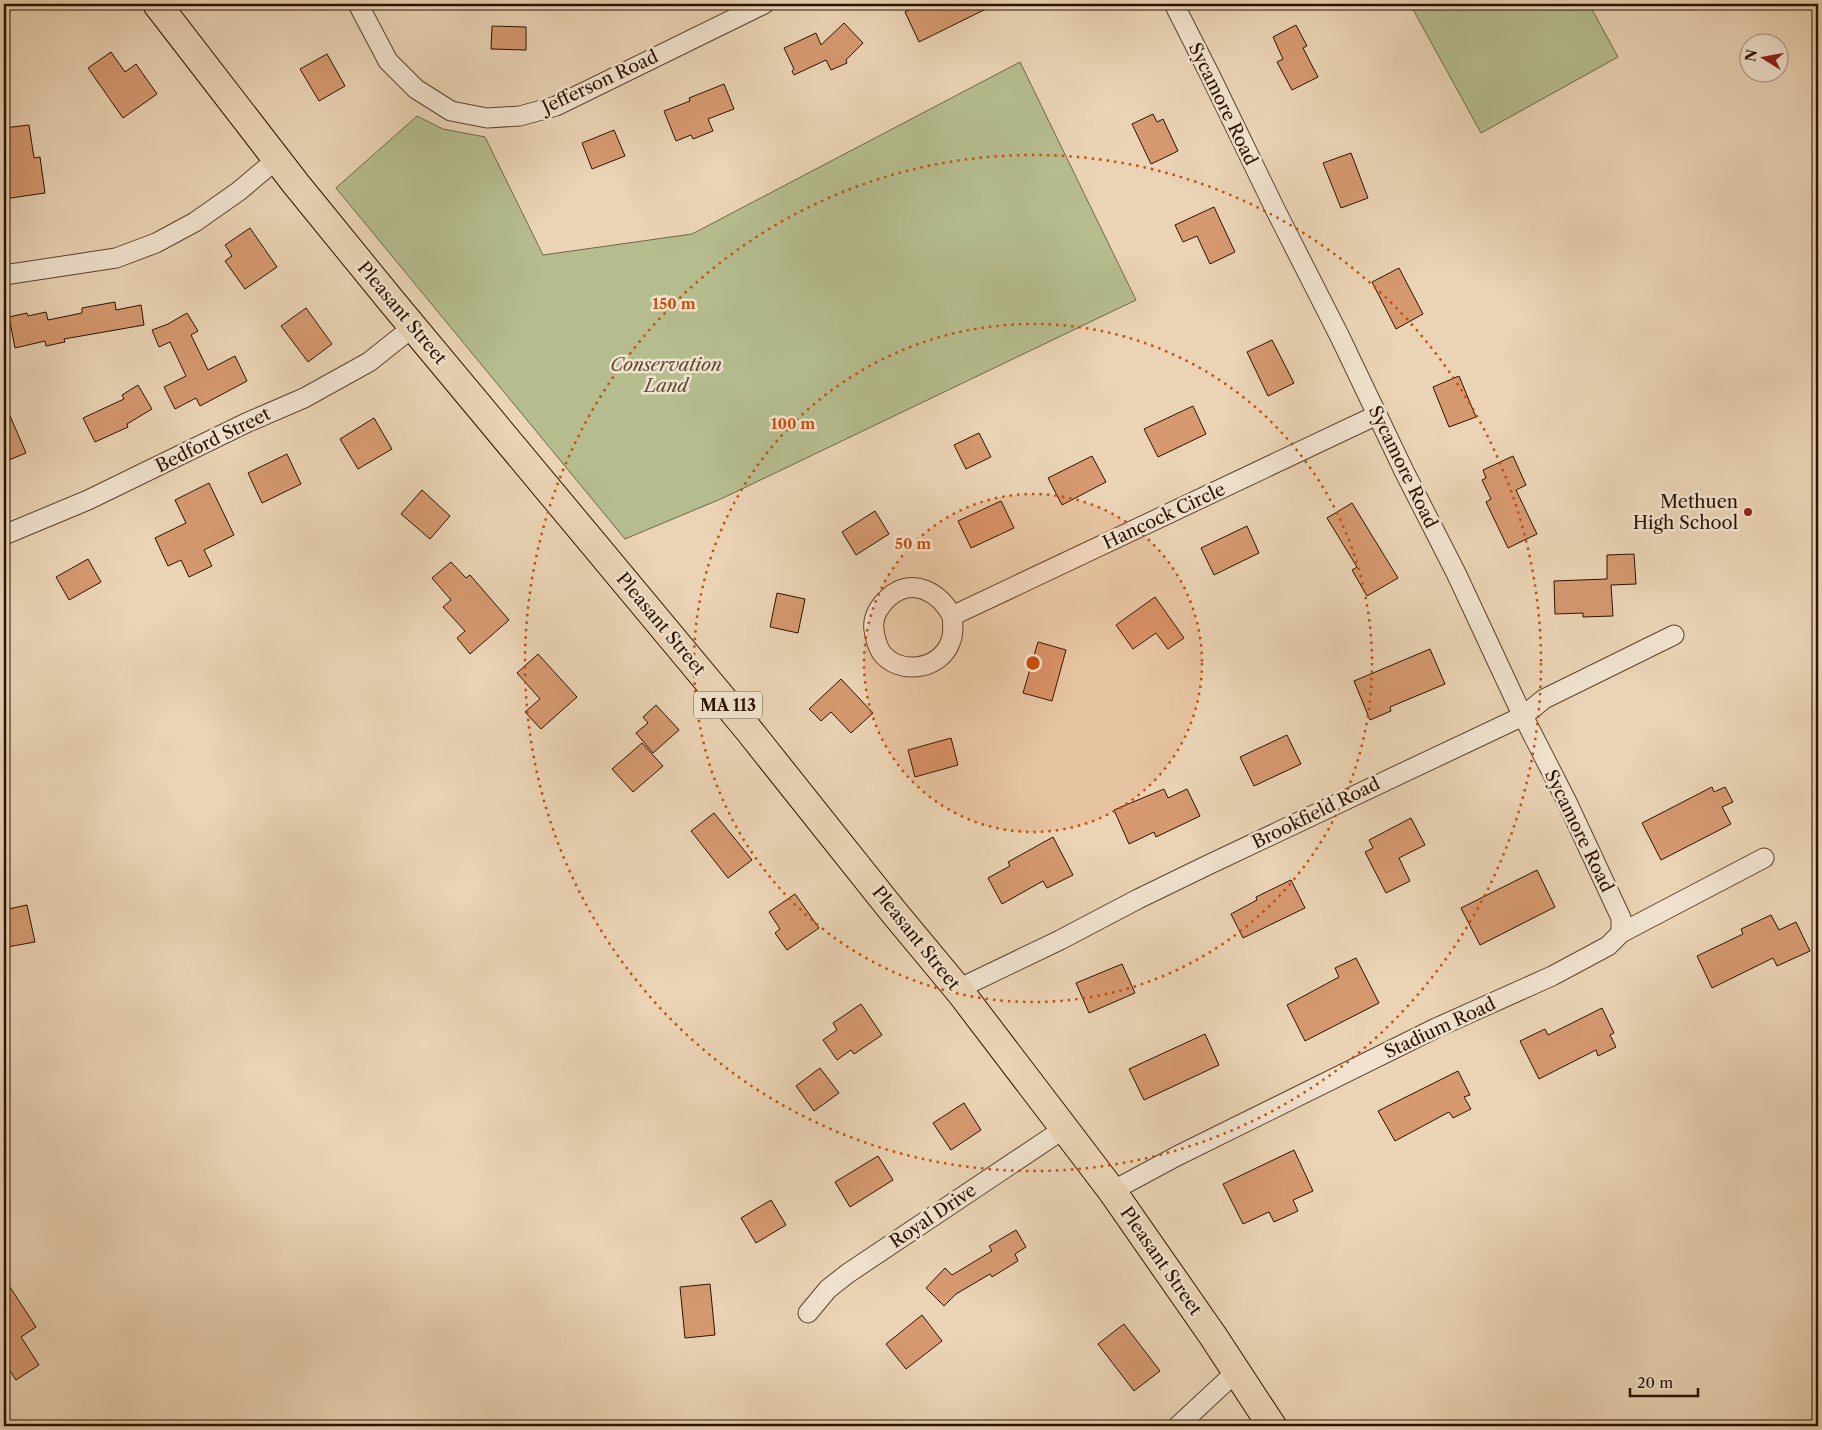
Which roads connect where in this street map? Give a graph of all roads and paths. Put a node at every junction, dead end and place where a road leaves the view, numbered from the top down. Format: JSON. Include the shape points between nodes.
{"nodes":[{"id":1,"x":157,"y":4,"type":"edge"},
{"id":2,"x":358,"y":4,"type":"edge"},
{"id":3,"x":764,"y":4,"type":"edge"},
{"id":4,"x":1174,"y":4,"type":"edge"},
{"id":5,"x":277,"y":159,"type":"junction"},
{"id":6,"x":4,"y":275,"type":"edge"},
{"id":7,"x":412,"y":326,"type":"junction"},
{"id":8,"x":1377,"y":415,"type":"junction"},
{"id":9,"x":4,"y":535,"type":"edge"},
{"id":10,"x":952,"y":616,"type":"junction"},
{"id":11,"x":1674,"y":635,"type":"dead end"},
{"id":12,"x":1522,"y":716,"type":"junction"},
{"id":13,"x":1764,"y":858,"type":"dead end"},
{"id":14,"x":1621,"y":933,"type":"junction"},
{"id":15,"x":958,"y":989,"type":"junction"},
{"id":16,"x":1065,"y":1128,"type":"junction"},
{"id":17,"x":1112,"y":1191,"type":"junction"},
{"id":18,"x":808,"y":1313,"type":"dead end"},
{"id":19,"x":1236,"y":1372,"type":"junction"},
{"id":20,"x":1178,"y":1426,"type":"edge"},
{"id":21,"x":1272,"y":1426,"type":"edge"}],
"edges":[{"from":1,"to":5,"type":"main road","name":"Pleasant Street","number":"MA 113"},
{"from":2,"to":3,"type":"street","name":"Jefferson Road","via":[[388,61],[416,89],[451,111],[487,118],[520,116],[556,106]]},
{"from":4,"to":8,"type":"street","name":"Sycamore Road"},
{"from":5,"to":6,"type":"street","via":[[196,222],[156,243],[116,258]]},
{"from":5,"to":7,"type":"main road","name":"Pleasant Street","number":"MA 113"},
{"from":7,"to":9,"type":"street","name":"Bedford Street","via":[[369,362],[304,398],[88,500]]},
{"from":7,"to":15,"type":"main road","name":"Pleasant Street","number":"MA 113","via":[[747,728]]},
{"from":8,"to":10,"type":"street","name":"Hancock Circle"},
{"from":8,"to":12,"type":"street","name":"Sycamore Road","via":[[1456,573]]},
{"from":10,"to":10,"type":"street","via":[[946,605],[932,593],[915,588],[902,590],[882,603],[876,614],[876,640],[892,662],[918,668],[931,664],[950,644]]},
{"from":11,"to":12,"type":"street","name":"Brookfield Road","via":[[1544,699]]},
{"from":12,"to":14,"type":"street","name":"Sycamore Road","via":[[1567,802],[1621,918]]},
{"from":12,"to":15,"type":"street","name":"Brookfield Road","via":[[1236,851]]},
{"from":13,"to":14,"type":"street","name":"Stadium Road"},
{"from":14,"to":17,"type":"street","name":"Stadium Road","via":[[1608,946],[1552,976],[1436,1028]]},
{"from":15,"to":16,"type":"main road","name":"Pleasant Street","number":"MA 113"},
{"from":16,"to":17,"type":"main road","name":"Pleasant Street","number":"MA 113"},
{"from":16,"to":18,"type":"street","name":"Royal Drive","via":[[847,1274],[828,1289]]},
{"from":17,"to":19,"type":"main road","name":"Pleasant Street","number":"MA 113"},
{"from":19,"to":20,"type":"street"},
{"from":19,"to":21,"type":"main road","name":"Pleasant Street","number":"MA 113"}]}
